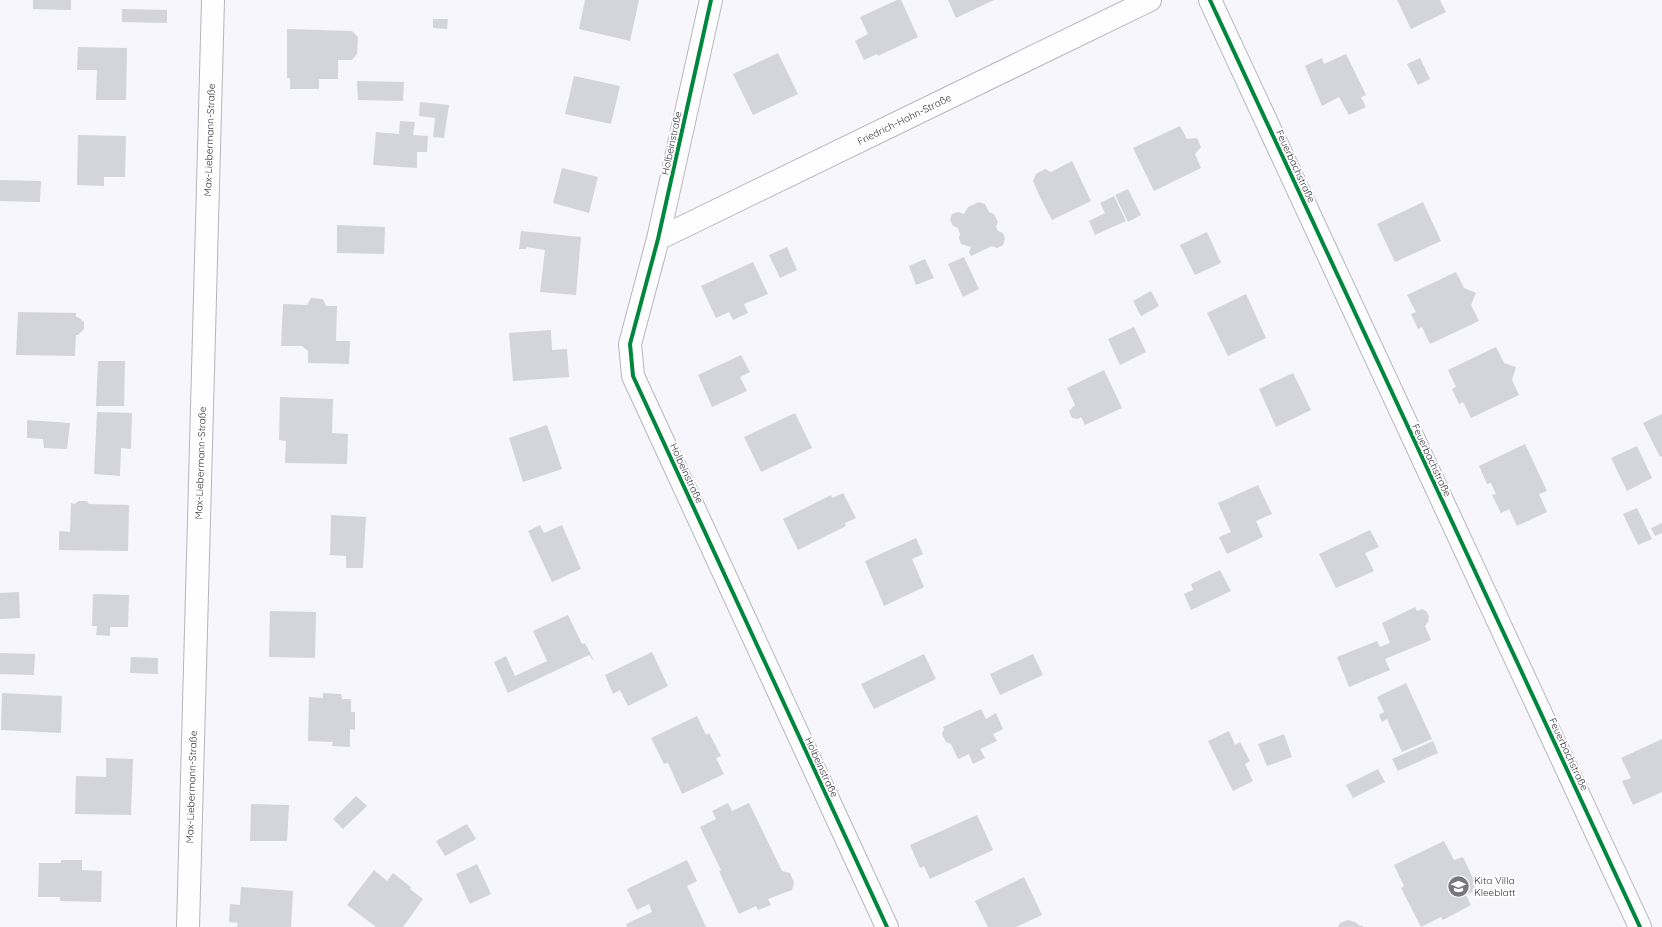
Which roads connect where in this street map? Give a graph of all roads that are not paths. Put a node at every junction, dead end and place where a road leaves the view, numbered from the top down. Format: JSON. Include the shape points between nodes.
{"nodes":[{"id":1,"x":212,"y":0,"type":"edge"},
{"id":2,"x":711,"y":0,"type":"edge"},
{"id":3,"x":1150,"y":0,"type":"edge"},
{"id":4,"x":1210,"y":0,"type":"edge"},
{"id":5,"x":658,"y":239,"type":"junction"},
{"id":6,"x":188,"y":927,"type":"edge"},
{"id":7,"x":887,"y":927,"type":"edge"},
{"id":8,"x":1640,"y":927,"type":"edge"}],
"edges":[{"from":1,"to":6,"type":"street","name":"Max-Liebermann-Straße"},
{"from":2,"to":5,"type":"street","name":"Holbeinstraße"},
{"from":3,"to":5,"type":"street","name":"Friedrich-Hahn-Straße"},
{"from":4,"to":8,"type":"street","name":"Feuerbachstraße"},
{"from":5,"to":7,"type":"street","name":"Holbeinstraße","via":[[630,344],[633,376]]}]}
